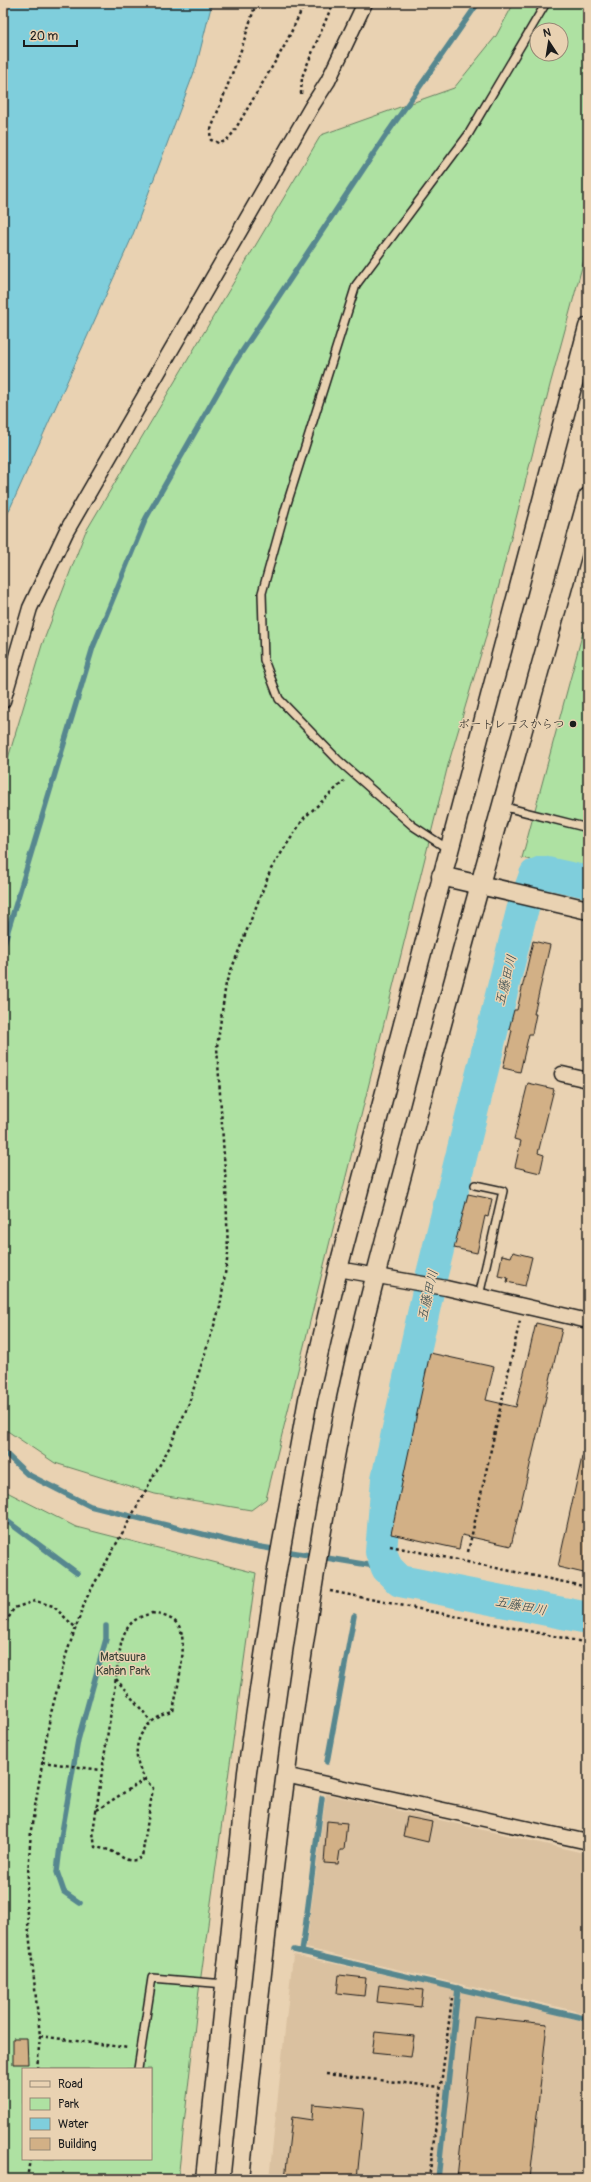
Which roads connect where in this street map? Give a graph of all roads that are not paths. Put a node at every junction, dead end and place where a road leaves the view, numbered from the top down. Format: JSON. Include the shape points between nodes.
{"nodes":[{"id":1,"x":365,"y":3,"type":"edge"},
{"id":2,"x":546,"y":3,"type":"edge"},
{"id":3,"x":588,"y":327,"type":"edge"},
{"id":4,"x":588,"y":497,"type":"edge"},
{"id":5,"x":3,"y":701,"type":"edge"},
{"id":6,"x":501,"y":806,"type":"junction"},
{"id":7,"x":588,"y":828,"type":"edge"},
{"id":8,"x":448,"y":849,"type":"junction"},
{"id":9,"x":441,"y":876,"type":"junction"},
{"id":10,"x":478,"y":885,"type":"junction"},
{"id":11,"x":588,"y":910,"type":"edge"},
{"id":12,"x":562,"y":1074,"type":"dead end"},
{"id":13,"x":588,"y":1080,"type":"edge"},
{"id":14,"x":475,"y":1185,"type":"dead end"},
{"id":15,"x":338,"y":1269,"type":"junction"},
{"id":16,"x":376,"y":1276,"type":"junction"},
{"id":17,"x":479,"y":1296,"type":"junction"},
{"id":18,"x":588,"y":1320,"type":"edge"},
{"id":19,"x":285,"y":1775,"type":"junction"},
{"id":20,"x":588,"y":1842,"type":"edge"},
{"id":21,"x":225,"y":1984,"type":"junction"},
{"id":22,"x":138,"y":2068,"type":"edge"},
{"id":23,"x":205,"y":2179,"type":"edge"},
{"id":24,"x":240,"y":2179,"type":"edge"}],
"edges":[{"from":1,"to":5,"type":"street","via":[[328,82],[66,532],[30,608]]},
{"from":2,"to":8,"type":"lane","via":[[468,135],[356,285],[286,507],[262,593],[264,660],[279,699],[353,772],[413,826]]},
{"from":3,"to":8,"type":"street"},
{"from":4,"to":6,"type":"street"},
{"from":6,"to":7,"type":"lane"},
{"from":6,"to":10,"type":"street"},
{"from":8,"to":9,"type":"street"},
{"from":9,"to":10,"type":"street"},
{"from":9,"to":15,"type":"street"},
{"from":10,"to":11,"type":"street"},
{"from":10,"to":16,"type":"street"},
{"from":12,"to":13,"type":"street"},
{"from":14,"to":17,"type":"lane","via":[[503,1192]]},
{"from":15,"to":16,"type":"street"},
{"from":15,"to":21,"type":"street","via":[[308,1399],[275,1581],[247,1772]]},
{"from":16,"to":17,"type":"street"},
{"from":16,"to":19,"type":"street","via":[[342,1422]]},
{"from":17,"to":18,"type":"street"},
{"from":19,"to":20,"type":"street"},
{"from":19,"to":24,"type":"street"},
{"from":21,"to":22,"type":"lane","via":[[152,1978]]},
{"from":21,"to":23,"type":"street"}]}
